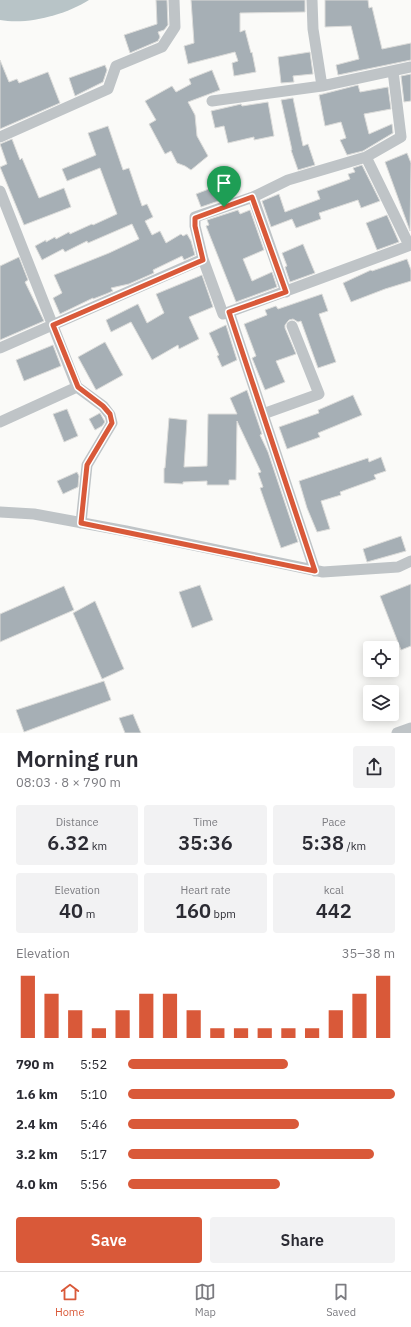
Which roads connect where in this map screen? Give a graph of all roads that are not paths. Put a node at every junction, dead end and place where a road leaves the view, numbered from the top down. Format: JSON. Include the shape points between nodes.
{"nodes":[{"id":1,"x":174,"y":0,"type":"edge"},
{"id":2,"x":312,"y":0,"type":"edge"},
{"id":3,"x":411,"y":67,"type":"edge"},
{"id":4,"x":393,"y":71,"type":"junction"},
{"id":5,"x":322,"y":86,"type":"junction"},
{"id":6,"x":212,"y":101,"type":"dead end"},
{"id":7,"x":0,"y":137,"type":"edge"},
{"id":8,"x":366,"y":157,"type":"junction"},
{"id":9,"x":0,"y":191,"type":"edge"},
{"id":10,"x":252,"y":197,"type":"junction"},
{"id":11,"x":410,"y":245,"type":"edge"},
{"id":12,"x":203,"y":260,"type":"junction"},
{"id":13,"x":286,"y":292,"type":"junction"},
{"id":14,"x":229,"y":312,"type":"junction"},
{"id":15,"x":53,"y":325,"type":"junction"},
{"id":16,"x":292,"y":326,"type":"dead end"},
{"id":17,"x":0,"y":348,"type":"edge"},
{"id":18,"x":78,"y":387,"type":"junction"},
{"id":19,"x":263,"y":414,"type":"junction"},
{"id":20,"x":0,"y":422,"type":"edge"},
{"id":21,"x":0,"y":512,"type":"edge"},
{"id":22,"x":81,"y":523,"type":"junction"},
{"id":23,"x":411,"y":561,"type":"edge"},
{"id":24,"x":315,"y":571,"type":"junction"},
{"id":25,"x":411,"y":728,"type":"edge"},
{"id":26,"x":398,"y":733,"type":"edge"}],
"edges":[{"from":1,"to":7,"type":"street","via":[[175,27],[162,47],[116,66],[108,90]]},
{"from":2,"to":5,"type":"street","via":[[313,29]]},
{"from":3,"to":4,"type":"street"},
{"from":4,"to":5,"type":"street"},
{"from":4,"to":8,"type":"street","via":[[401,137]]},
{"from":5,"to":6,"type":"street"},
{"from":8,"to":10,"type":"street","via":[[288,180]]},
{"from":8,"to":11,"type":"street"},
{"from":9,"to":15,"type":"street"},
{"from":10,"to":12,"type":"street","via":[[195,218]]},
{"from":10,"to":13,"type":"street"},
{"from":11,"to":13,"type":"street"},
{"from":12,"to":14,"type":"street","via":[[223,314]]},
{"from":12,"to":15,"type":"street"},
{"from":13,"to":14,"type":"street"},
{"from":14,"to":19,"type":"street"},
{"from":15,"to":17,"type":"street"},
{"from":15,"to":18,"type":"street"},
{"from":16,"to":19,"type":"street","via":[[319,394]]},
{"from":18,"to":20,"type":"street"},
{"from":18,"to":22,"type":"street","via":[[103,406],[110,414],[112,423],[87,465]]},
{"from":19,"to":24,"type":"street"},
{"from":21,"to":22,"type":"street","via":[[34,514]]},
{"from":22,"to":24,"type":"street"},
{"from":23,"to":24,"type":"street","via":[[398,567]]},
{"from":25,"to":26,"type":"street"}]}
